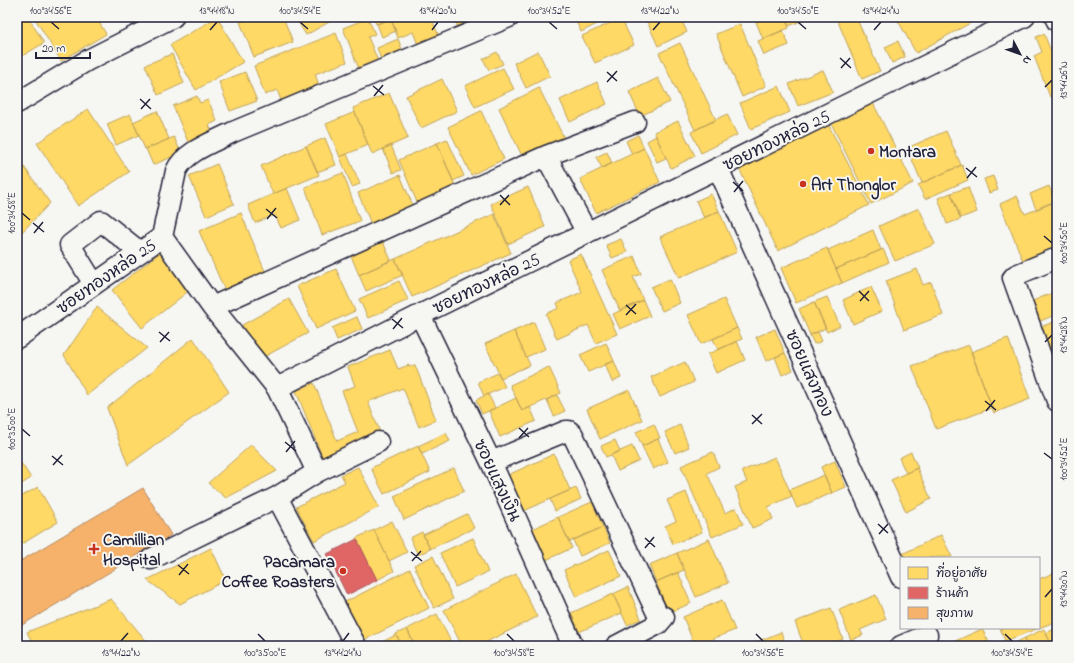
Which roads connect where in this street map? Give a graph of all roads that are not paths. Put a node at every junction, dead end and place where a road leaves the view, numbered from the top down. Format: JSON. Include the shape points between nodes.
{"nodes":[{"id":1,"x":173,"y":17,"type":"edge"},
{"id":2,"x":508,"y":17,"type":"edge"},
{"id":3,"x":1024,"y":17,"type":"edge"},
{"id":4,"x":1055,"y":17,"type":"edge"},
{"id":5,"x":1057,"y":21,"type":"edge"},
{"id":6,"x":17,"y":103,"type":"edge"},
{"id":7,"x":635,"y":122,"type":"dead end"},
{"id":8,"x":546,"y":156,"type":"junction"},
{"id":9,"x":718,"y":168,"type":"junction"},
{"id":10,"x":587,"y":233,"type":"junction"},
{"id":11,"x":162,"y":237,"type":"junction"},
{"id":12,"x":140,"y":252,"type":"junction"},
{"id":13,"x":1057,"y":258,"type":"edge"},
{"id":14,"x":94,"y":284,"type":"junction"},
{"id":15,"x":212,"y":307,"type":"junction"},
{"id":16,"x":420,"y":316,"type":"junction"},
{"id":17,"x":17,"y":338,"type":"edge"},
{"id":18,"x":277,"y":388,"type":"junction"},
{"id":19,"x":1057,"y":401,"type":"edge"},
{"id":20,"x":378,"y":442,"type":"dead end"},
{"id":21,"x":491,"y":462,"type":"junction"},
{"id":22,"x":316,"y":472,"type":"junction"},
{"id":23,"x":277,"y":497,"type":"junction"},
{"id":24,"x":151,"y":559,"type":"dead end"},
{"id":25,"x":900,"y":575,"type":"edge"},
{"id":26,"x":927,"y":636,"type":"edge"},
{"id":27,"x":356,"y":646,"type":"edge"},
{"id":28,"x":573,"y":646,"type":"edge"},
{"id":29,"x":616,"y":646,"type":"edge"},
{"id":30,"x":902,"y":646,"type":"edge"}],
"edges":[{"from":1,"to":6,"type":"street","via":[[88,60]]},
{"from":2,"to":11,"type":"street","via":[[240,129],[204,147],[179,164]]},
{"from":3,"to":9,"type":"street","name":"ซอยทองหล่อ 25"},
{"from":4,"to":5,"type":"street"},
{"from":7,"to":8,"type":"street"},
{"from":8,"to":10,"type":"street"},
{"from":8,"to":15,"type":"street"},
{"from":9,"to":10,"type":"street","name":"ซอยทองหล่อ 25"},
{"from":9,"to":25,"type":"street","name":"ซอยแสงทอง"},
{"from":10,"to":16,"type":"street","name":"ซอยทองหล่อ 25"},
{"from":11,"to":12,"type":"street","name":"ซอยทองหล่อ 25"},
{"from":11,"to":15,"type":"street","name":"ซอยทองหล่อ 25"},
{"from":12,"to":14,"type":"street","name":"ซอยทองหล่อ 25"},
{"from":12,"to":14,"type":"street","via":[[101,221],[70,245]]},
{"from":13,"to":19,"type":"street","via":[[1013,278]]},
{"from":14,"to":17,"type":"street","name":"ซอยทองหล่อ 25"},
{"from":15,"to":18,"type":"street","name":"ซอยทองหล่อ 25"},
{"from":16,"to":18,"type":"street","name":"ซอยทองหล่อ 25"},
{"from":16,"to":21,"type":"street","name":"ซอยแสงเงิน"},
{"from":18,"to":22,"type":"street"},
{"from":20,"to":22,"type":"street"},
{"from":21,"to":28,"type":"street","name":"ซอยแสงเงิน"},
{"from":21,"to":29,"type":"street","via":[[566,431],[573,435],[658,615],[664,617],[658,624]]},
{"from":22,"to":23,"type":"street"},
{"from":23,"to":24,"type":"street"},
{"from":23,"to":27,"type":"street"},
{"from":26,"to":30,"type":"street"}]}
